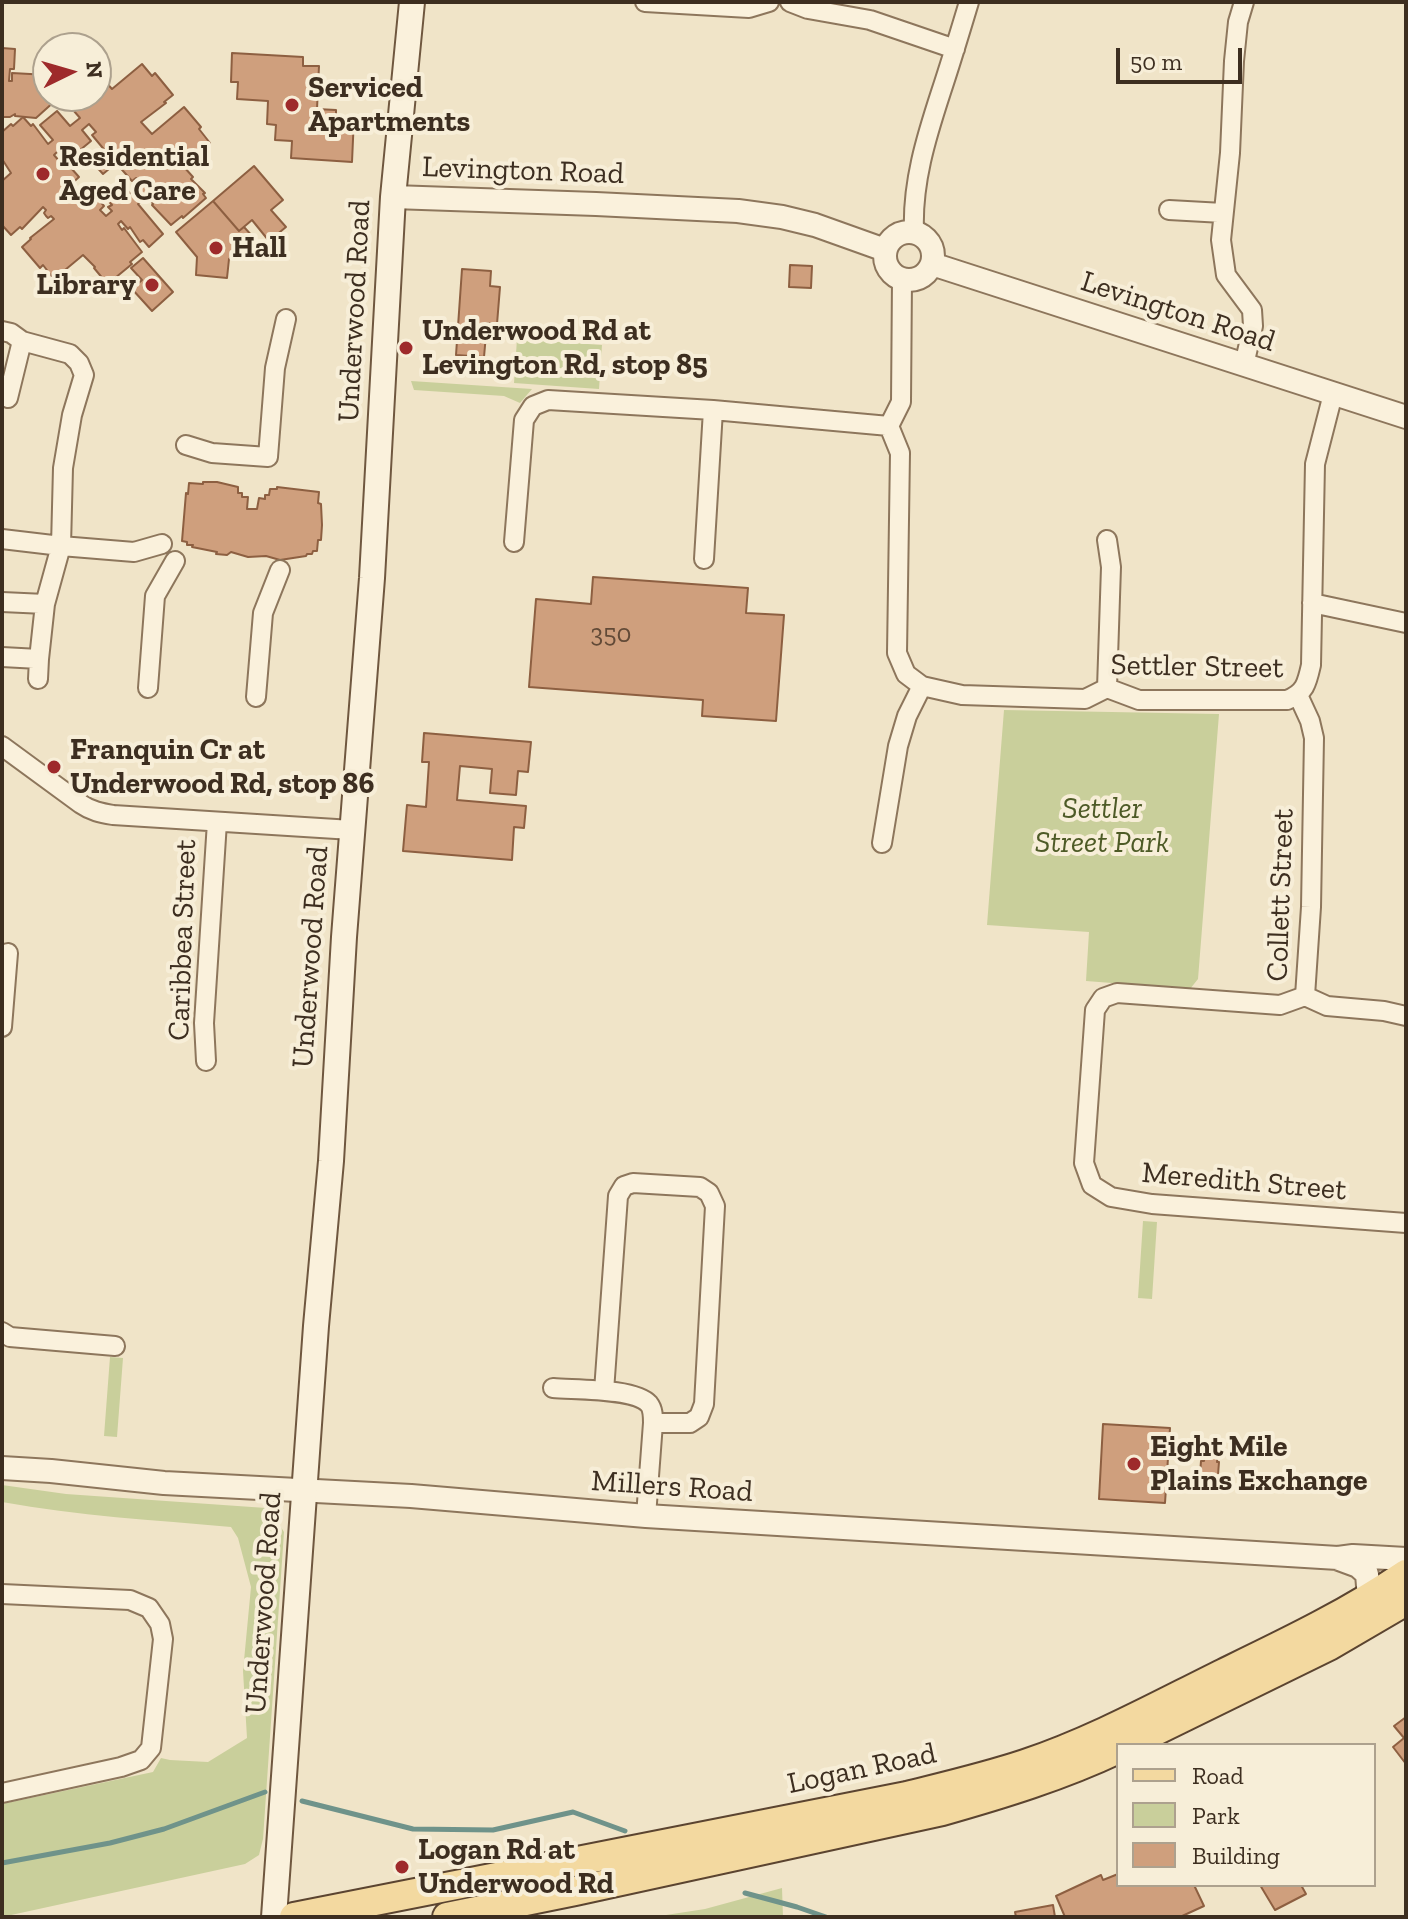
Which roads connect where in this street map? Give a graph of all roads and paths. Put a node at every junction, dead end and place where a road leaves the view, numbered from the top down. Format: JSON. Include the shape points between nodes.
{"nodes":[{"id":1,"x":412,"y":2,"type":"edge"},
{"id":2,"x":645,"y":2,"type":"edge"},
{"id":3,"x":769,"y":2,"type":"edge"},
{"id":4,"x":790,"y":2,"type":"edge"},
{"id":5,"x":969,"y":2,"type":"edge"},
{"id":6,"x":1244,"y":2,"type":"edge"},
{"id":7,"x":955,"y":49,"type":"junction"},
{"id":8,"x":393,"y":197,"type":"junction"},
{"id":9,"x":1169,"y":210,"type":"dead end"},
{"id":10,"x":1223,"y":213,"type":"junction"},
{"id":11,"x":914,"y":232,"type":"junction"},
{"id":12,"x":885,"y":250,"type":"junction"},
{"id":13,"x":932,"y":264,"type":"junction"},
{"id":14,"x":902,"y":280,"type":"junction"},
{"id":15,"x":286,"y":319,"type":"dead end"},
{"id":16,"x":2,"y":331,"type":"edge"},
{"id":17,"x":22,"y":341,"type":"junction"},
{"id":18,"x":1244,"y":365,"type":"junction"},
{"id":19,"x":1333,"y":394,"type":"junction"},
{"id":20,"x":8,"y":398,"type":"dead end"},
{"id":21,"x":713,"y":410,"type":"junction"},
{"id":22,"x":1406,"y":417,"type":"edge"},
{"id":23,"x":889,"y":426,"type":"junction"},
{"id":24,"x":186,"y":445,"type":"dead end"},
{"id":25,"x":2,"y":539,"type":"edge"},
{"id":26,"x":1107,"y":540,"type":"dead end"},
{"id":27,"x":514,"y":542,"type":"dead end"},
{"id":28,"x":162,"y":544,"type":"dead end"},
{"id":29,"x":61,"y":546,"type":"junction"},
{"id":30,"x":704,"y":559,"type":"dead end"},
{"id":31,"x":175,"y":561,"type":"dead end"},
{"id":32,"x":280,"y":570,"type":"dead end"},
{"id":33,"x":2,"y":602,"type":"edge"},
{"id":34,"x":1312,"y":603,"type":"junction"},
{"id":35,"x":45,"y":604,"type":"junction"},
{"id":36,"x":1406,"y":623,"type":"edge"},
{"id":37,"x":2,"y":657,"type":"edge"},
{"id":38,"x":39,"y":659,"type":"junction"},
{"id":39,"x":38,"y":679,"type":"dead end"},
{"id":40,"x":922,"y":686,"type":"junction"},
{"id":41,"x":148,"y":688,"type":"dead end"},
{"id":42,"x":1107,"y":688,"type":"junction"},
{"id":43,"x":1298,"y":695,"type":"junction"},
{"id":44,"x":256,"y":697,"type":"dead end"},
{"id":45,"x":2,"y":746,"type":"edge"},
{"id":46,"x":217,"y":822,"type":"junction"},
{"id":47,"x":352,"y":830,"type":"junction"},
{"id":48,"x":882,"y":843,"type":"dead end"},
{"id":49,"x":8,"y":953,"type":"dead end"},
{"id":50,"x":1305,"y":996,"type":"junction"},
{"id":51,"x":1406,"y":1016,"type":"edge"},
{"id":52,"x":2,"y":1027,"type":"edge"},
{"id":53,"x":206,"y":1061,"type":"dead end"},
{"id":54,"x":1406,"y":1223,"type":"edge"},
{"id":55,"x":2,"y":1332,"type":"edge"},
{"id":56,"x":115,"y":1346,"type":"dead end"},
{"id":57,"x":553,"y":1388,"type":"dead end"},
{"id":58,"x":604,"y":1391,"type":"junction"},
{"id":59,"x":653,"y":1423,"type":"junction"},
{"id":60,"x":2,"y":1468,"type":"edge"},
{"id":61,"x":305,"y":1490,"type":"junction"},
{"id":62,"x":646,"y":1516,"type":"junction"},
{"id":63,"x":1338,"y":1558,"type":"junction"},
{"id":64,"x":1406,"y":1559,"type":"edge"},
{"id":65,"x":1406,"y":1574,"type":"edge"},
{"id":66,"x":2,"y":1594,"type":"edge"},
{"id":67,"x":1369,"y":1598,"type":"junction"},
{"id":68,"x":1406,"y":1601,"type":"edge"},
{"id":69,"x":1131,"y":1743,"type":"edge"},
{"id":70,"x":1116,"y":1750,"type":"edge"},
{"id":71,"x":2,"y":1793,"type":"edge"},
{"id":72,"x":274,"y":1917,"type":"edge"},
{"id":73,"x":294,"y":1917,"type":"edge"},
{"id":74,"x":447,"y":1917,"type":"edge"}],
"edges":[{"from":1,"to":8,"type":"main road","name":"Underwood Road"},
{"from":2,"to":3,"type":"street","via":[[749,8]]},
{"from":4,"to":7,"type":"street","via":[[870,20]]},
{"from":5,"to":7,"type":"street"},
{"from":6,"to":10,"type":"street","via":[[1234,61]]},
{"from":7,"to":11,"type":"street","via":[[918,174]]},
{"from":8,"to":12,"type":"street","name":"Levington Road","via":[[738,211],[815,225]]},
{"from":8,"to":47,"type":"main road","name":"Underwood Road"},
{"from":9,"to":10,"type":"street"},
{"from":10,"to":18,"type":"street","via":[[1226,275],[1252,310]]},
{"from":11,"to":12,"type":"street","via":[[896,235]]},
{"from":11,"to":13,"type":"street","via":[[930,244]]},
{"from":12,"to":14,"type":"street","via":[[888,269]]},
{"from":13,"to":14,"type":"street","via":[[920,278]]},
{"from":13,"to":18,"type":"street","name":"Levington Road"},
{"from":14,"to":23,"type":"street","via":[[901,402]]},
{"from":15,"to":24,"type":"street","via":[[275,368],[268,457],[212,453]]},
{"from":16,"to":17,"type":"street"},
{"from":17,"to":20,"type":"street"},
{"from":17,"to":29,"type":"street","via":[[70,354],[84,375],[63,468]]},
{"from":18,"to":19,"type":"street","name":"Levington Road"},
{"from":19,"to":22,"type":"street","name":"Levington Road"},
{"from":19,"to":34,"type":"street","name":"Settler Street","via":[[1315,464]]},
{"from":21,"to":23,"type":"street"},
{"from":21,"to":27,"type":"street","via":[[548,400],[533,406],[524,420]]},
{"from":21,"to":30,"type":"street"},
{"from":23,"to":40,"type":"street","via":[[900,453],[897,653],[906,674]]},
{"from":25,"to":29,"type":"street"},
{"from":26,"to":42,"type":"street"},
{"from":28,"to":29,"type":"street","via":[[134,552]]},
{"from":29,"to":35,"type":"street"},
{"from":31,"to":41,"type":"street","via":[[155,596]]},
{"from":32,"to":44,"type":"street","via":[[263,613]]},
{"from":33,"to":35,"type":"street"},
{"from":34,"to":36,"type":"street"},
{"from":34,"to":43,"type":"street","name":"Settler Street","via":[[1311,665],[1308,682]]},
{"from":35,"to":38,"type":"street"},
{"from":37,"to":38,"type":"street"},
{"from":38,"to":39,"type":"street"},
{"from":40,"to":42,"type":"street","name":"Settler Street","via":[[962,695],[1070,699],[1085,699]]},
{"from":40,"to":48,"type":"street","via":[[898,746]]},
{"from":42,"to":43,"type":"street","name":"Settler Street","via":[[1139,700],[1287,700]]},
{"from":43,"to":50,"type":"street","name":"Collett Street","via":[[1314,738]]},
{"from":45,"to":46,"type":"street","via":[[90,810]]},
{"from":46,"to":47,"type":"street"},
{"from":46,"to":53,"type":"street","name":"Caribbea Street"},
{"from":47,"to":61,"type":"main road","name":"Underwood Road"},
{"from":49,"to":52,"type":"street"},
{"from":50,"to":51,"type":"street","name":"Collett Street","via":[[1327,1006]]},
{"from":50,"to":54,"type":"street","name":"Meredith Street","via":[[1280,1005],[1117,993],[1103,998],[1095,1010],[1084,1163],[1092,1185],[1111,1197],[1152,1204]]},
{"from":55,"to":56,"type":"street"},
{"from":57,"to":58,"type":"street"},
{"from":58,"to":59,"type":"street","via":[[636,1394],[653,1412]]},
{"from":58,"to":59,"type":"street","via":[[618,1196],[633,1183],[700,1187],[715,1206],[704,1404],[690,1423]]},
{"from":59,"to":62,"type":"street"},
{"from":60,"to":61,"type":"street","name":"Millers Road"},
{"from":61,"to":62,"type":"street","name":"Millers Road"},
{"from":61,"to":72,"type":"main road","name":"Underwood Road"},
{"from":62,"to":63,"type":"street","name":"Millers Road"},
{"from":63,"to":64,"type":"street","name":"Millers Road"},
{"from":63,"to":67,"type":"street","via":[[1363,1569]]},
{"from":65,"to":67,"type":"main road","name":"Logan Road"},
{"from":66,"to":71,"type":"street","via":[[130,1600],[149,1608],[163,1639],[154,1732],[151,1748],[141,1760]]},
{"from":67,"to":73,"type":"main road","name":"Logan Road","via":[[1115,1727],[1025,1764],[877,1802]]},
{"from":68,"to":69,"type":"main road","via":[[1329,1646]]},
{"from":70,"to":74,"type":"main road","name":"Logan Road","via":[[1045,1780],[942,1811]]}]}
